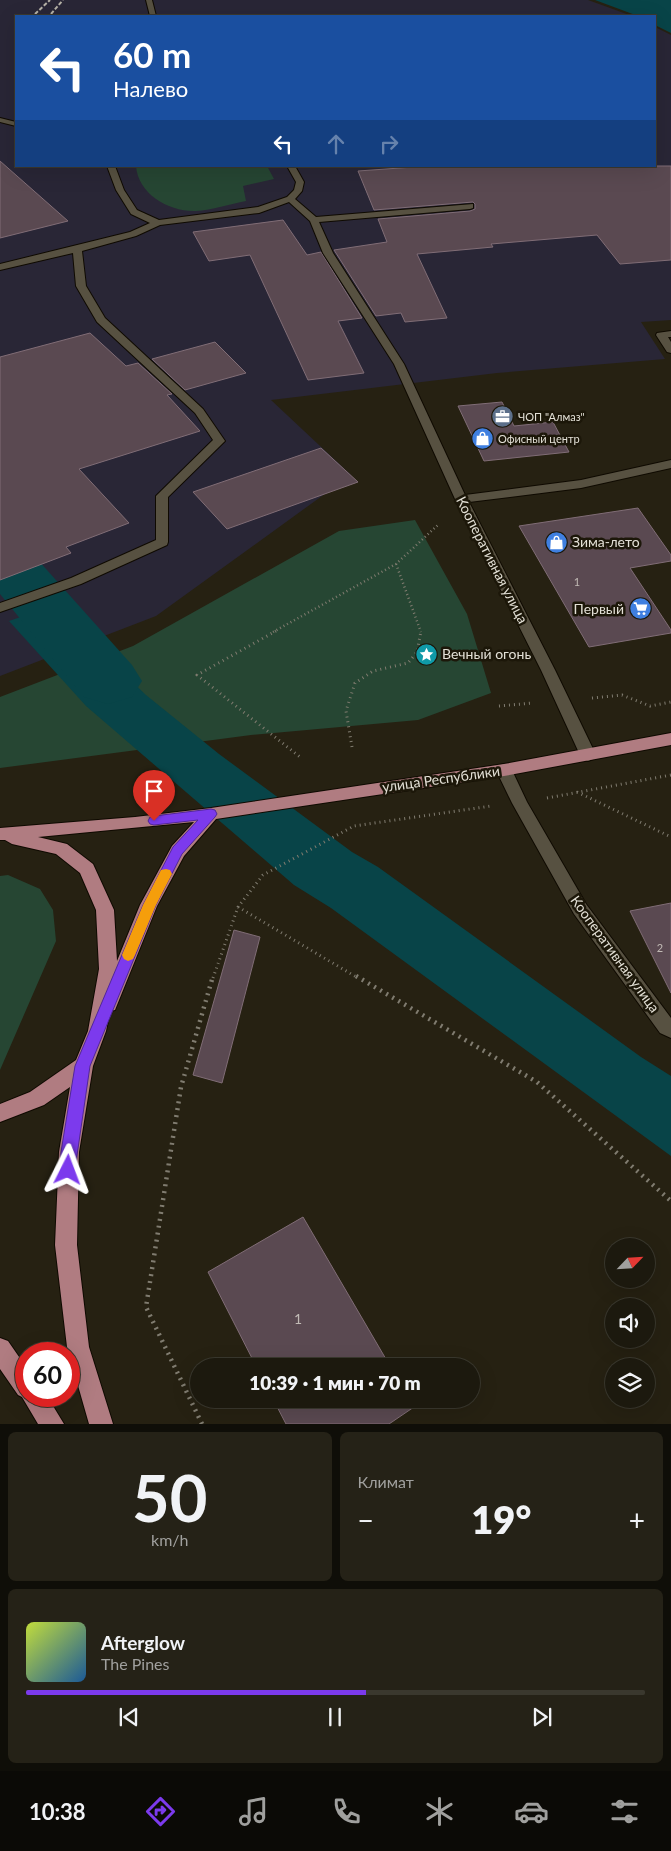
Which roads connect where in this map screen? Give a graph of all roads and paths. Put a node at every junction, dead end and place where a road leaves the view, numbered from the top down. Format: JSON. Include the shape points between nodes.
{"nodes":[{"id":1,"x":149,"y":0,"type":"edge"},
{"id":2,"x":153,"y":15,"type":"edge"},
{"id":3,"x":0,"y":120,"type":"edge"},
{"id":4,"x":15,"y":124,"type":"edge"},
{"id":5,"x":111,"y":167,"type":"edge"},
{"id":6,"x":292,"y":167,"type":"edge"},
{"id":7,"x":290,"y":199,"type":"junction"},
{"id":8,"x":470,"y":206,"type":"dead end"},
{"id":9,"x":314,"y":220,"type":"junction"},
{"id":10,"x":158,"y":223,"type":"junction"},
{"id":11,"x":77,"y":248,"type":"junction"},
{"id":12,"x":0,"y":267,"type":"edge"},
{"id":13,"x":671,"y":334,"type":"edge"},
{"id":14,"x":671,"y":350,"type":"edge"},
{"id":15,"x":671,"y":464,"type":"edge"},
{"id":16,"x":461,"y":499,"type":"junction"},
{"id":17,"x":439,"y":524,"type":"dead end"},
{"id":18,"x":396,"y":564,"type":"junction"},
{"id":19,"x":0,"y":608,"type":"edge"},
{"id":20,"x":671,"y":739,"type":"edge"},
{"id":21,"x":352,"y":747,"type":"dead end"},
{"id":22,"x":588,"y":755,"type":"junction"},
{"id":23,"x":300,"y":757,"type":"dead end"},
{"id":24,"x":504,"y":770,"type":"junction"},
{"id":25,"x":671,"y":775,"type":"edge"},
{"id":26,"x":577,"y":792,"type":"junction"},
{"id":27,"x":520,"y":803,"type":"junction"},
{"id":28,"x":211,"y":814,"type":"junction"},
{"id":29,"x":0,"y":835,"type":"edge"},
{"id":30,"x":671,"y":837,"type":"edge"},
{"id":31,"x":238,"y":907,"type":"junction"},
{"id":32,"x":671,"y":1030,"type":"edge"},
{"id":33,"x":97,"y":1031,"type":"junction"},
{"id":34,"x":83,"y":1066,"type":"junction"},
{"id":35,"x":0,"y":1112,"type":"edge"},
{"id":36,"x":671,"y":1201,"type":"edge"},
{"id":37,"x":0,"y":1349,"type":"edge"},
{"id":38,"x":15,"y":1371,"type":"edge"},
{"id":39,"x":40,"y":1407,"type":"edge"},
{"id":40,"x":52,"y":1424,"type":"edge"},
{"id":41,"x":101,"y":1424,"type":"edge"},
{"id":42,"x":202,"y":1424,"type":"edge"}],
"edges":[{"from":1,"to":2,"type":"street"},
{"from":3,"to":4,"type":"street"},
{"from":5,"to":10,"type":"street","via":[[120,190],[134,212]]},
{"from":6,"to":7,"type":"street","via":[[300,182],[298,191]]},
{"from":7,"to":9,"type":"street"},
{"from":7,"to":10,"type":"street","via":[[259,210]]},
{"from":8,"to":9,"type":"street"},
{"from":9,"to":16,"type":"street","name":"Кооперативная улица","via":[[328,253],[399,364]]},
{"from":10,"to":11,"type":"street","via":[[133,234]]},
{"from":11,"to":12,"type":"street"},
{"from":11,"to":19,"type":"street","via":[[81,286],[101,320],[199,411],[219,441],[162,496],[162,542],[76,581]]},
{"from":13,"to":14,"type":"street","via":[[661,335]]},
{"from":15,"to":16,"type":"street","via":[[580,484]]},
{"from":16,"to":22,"type":"street","name":"Кооперативная улица"},
{"from":17,"to":18,"type":"path"},
{"from":18,"to":21,"type":"path","via":[[421,632],[417,652],[408,663],[373,671],[355,683],[346,711]]},
{"from":18,"to":23,"type":"path","via":[[197,675]]},
{"from":20,"to":22,"type":"main road","name":"улица Республики"},
{"from":22,"to":24,"type":"main road","name":"улица Республики"},
{"from":24,"to":27,"type":"street","name":"Кооперативная улица"},
{"from":24,"to":28,"type":"main road","name":"улица Республики"},
{"from":25,"to":26,"type":"path"},
{"from":26,"to":27,"type":"path"},
{"from":26,"to":30,"type":"path"},
{"from":27,"to":31,"type":"path","via":[[354,826],[263,874]]},
{"from":27,"to":32,"type":"street","name":"Кооперативная улица","via":[[580,909]]},
{"from":28,"to":29,"type":"main road","name":"улица Республики"},
{"from":28,"to":33,"type":"main road","via":[[178,851],[149,905]]},
{"from":29,"to":33,"type":"main road","via":[[61,848],[87,869],[105,910],[108,969]]},
{"from":31,"to":36,"type":"path","via":[[536,1082]]},
{"from":31,"to":42,"type":"path","via":[[220,954],[181,1087],[146,1307]]},
{"from":33,"to":34,"type":"main road"},
{"from":34,"to":35,"type":"main road","via":[[36,1099]]},
{"from":34,"to":41,"type":"main road","via":[[69,1152],[66,1245],[78,1347]]},
{"from":37,"to":38,"type":"main road"},
{"from":39,"to":40,"type":"main road"}]}
